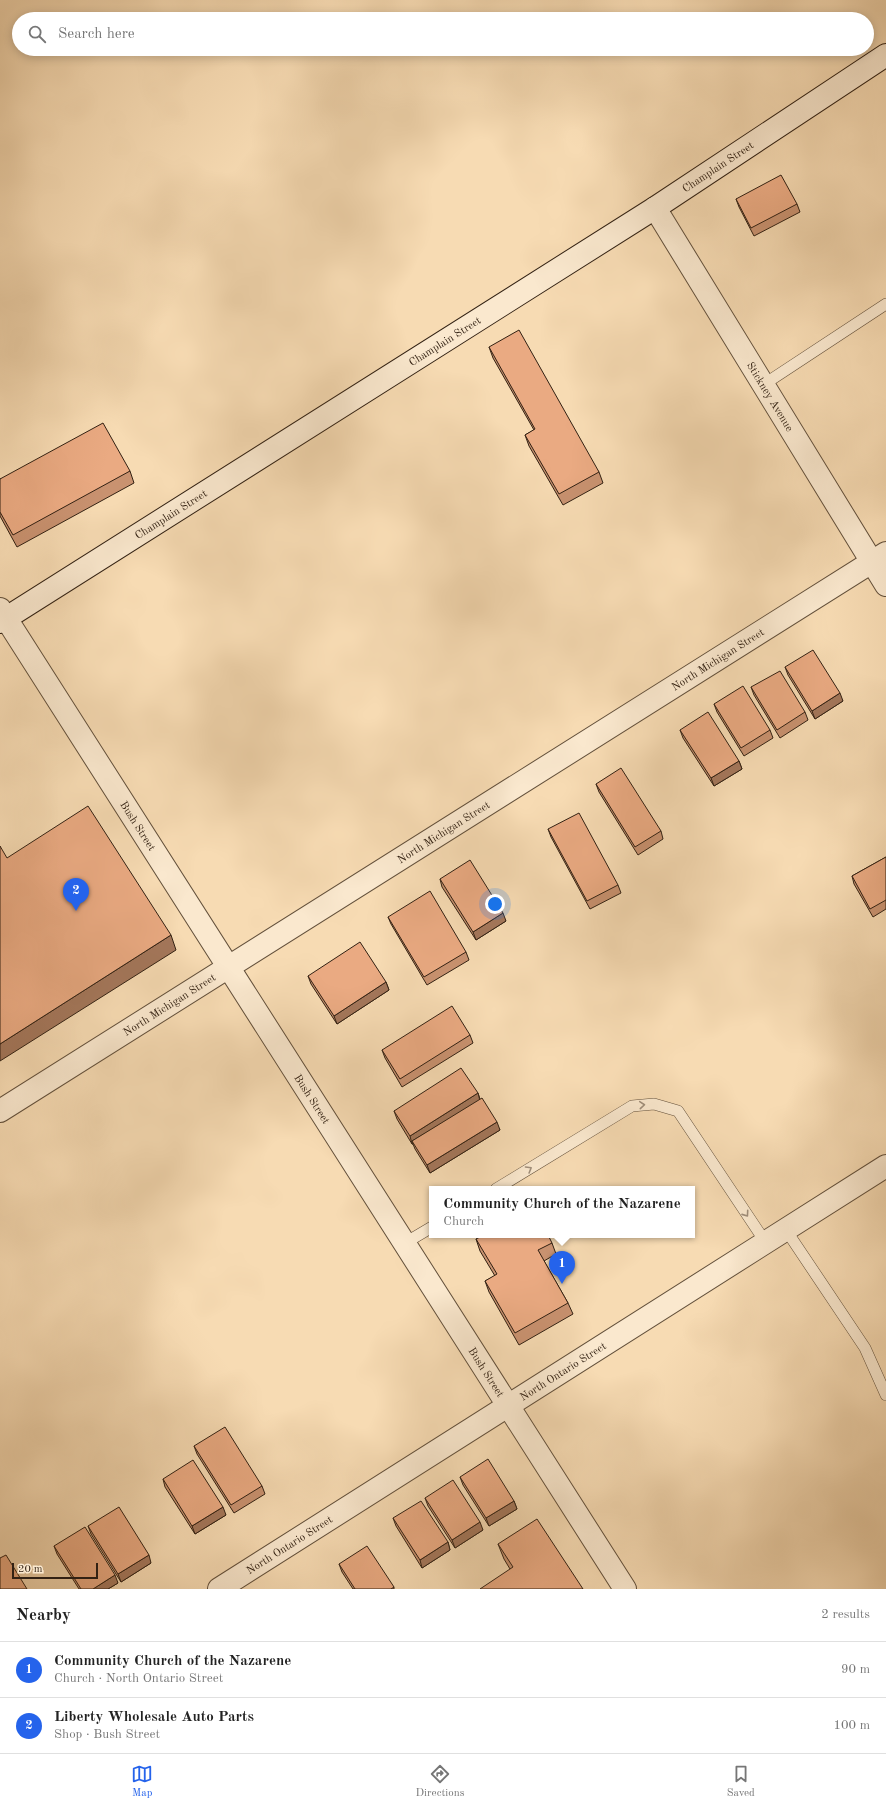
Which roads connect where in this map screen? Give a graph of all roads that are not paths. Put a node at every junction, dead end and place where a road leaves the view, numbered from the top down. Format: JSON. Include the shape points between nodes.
{"nodes":[{"id":1,"x":886,"y":55,"type":"edge"},
{"id":2,"x":655,"y":208,"type":"junction"},
{"id":3,"x":886,"y":304,"type":"edge"},
{"id":4,"x":763,"y":385,"type":"junction"},
{"id":5,"x":879,"y":557,"type":"edge"},
{"id":6,"x":886,"y":585,"type":"edge"},
{"id":7,"x":2,"y":616,"type":"edge"},
{"id":8,"x":229,"y":967,"type":"junction"},
{"id":9,"x":0,"y":1111,"type":"edge"},
{"id":10,"x":886,"y":1166,"type":"edge"},
{"id":11,"x":501,"y":1186,"type":"edge"},
{"id":12,"x":429,"y":1229,"type":"edge"},
{"id":13,"x":786,"y":1230,"type":"junction"},
{"id":14,"x":766,"y":1242,"type":"junction"},
{"id":15,"x":405,"y":1243,"type":"junction"},
{"id":16,"x":886,"y":1395,"type":"edge"},
{"id":17,"x":509,"y":1406,"type":"junction"},
{"id":18,"x":219,"y":1589,"type":"edge"},
{"id":19,"x":625,"y":1589,"type":"edge"}],
"edges":[{"from":1,"to":2,"type":"street","name":"Champlain Street"},
{"from":2,"to":4,"type":"street","name":"Stickney Avenue"},
{"from":2,"to":7,"type":"street","name":"Champlain Street"},
{"from":3,"to":4,"type":"lane"},
{"from":4,"to":5,"type":"street","name":"Stickney Avenue"},
{"from":5,"to":6,"type":"street","name":"Stickney Avenue"},
{"from":5,"to":8,"type":"street","name":"North Michigan Street"},
{"from":7,"to":8,"type":"street","name":"Bush Street"},
{"from":8,"to":9,"type":"street","name":"North Michigan Street"},
{"from":8,"to":15,"type":"street","name":"Bush Street"},
{"from":10,"to":13,"type":"street","name":"North Ontario Street"},
{"from":11,"to":14,"type":"lane","one_way":true,"via":[[632,1106],[654,1104],[678,1111]]},
{"from":12,"to":15,"type":"lane"},
{"from":13,"to":14,"type":"street","name":"North Ontario Street"},
{"from":13,"to":16,"type":"lane","via":[[865,1348]]},
{"from":14,"to":17,"type":"street","name":"North Ontario Street"},
{"from":15,"to":17,"type":"street","name":"Bush Street"},
{"from":17,"to":18,"type":"street","name":"North Ontario Street"},
{"from":17,"to":19,"type":"street","name":"Bush Street"}]}
